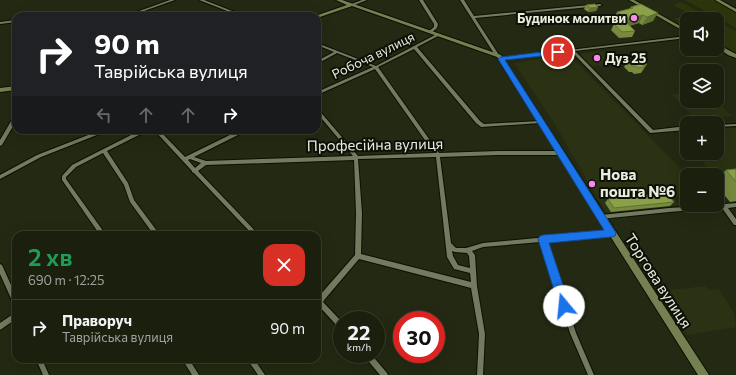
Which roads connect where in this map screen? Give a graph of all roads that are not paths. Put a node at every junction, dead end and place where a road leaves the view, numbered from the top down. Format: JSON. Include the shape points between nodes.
{"nodes":[{"id":1,"x":173,"y":0,"type":"edge"},
{"id":2,"x":201,"y":0,"type":"edge"},
{"id":3,"x":338,"y":0,"type":"edge"},
{"id":4,"x":365,"y":0,"type":"edge"},
{"id":5,"x":422,"y":0,"type":"edge"},
{"id":6,"x":462,"y":0,"type":"edge"},
{"id":7,"x":631,"y":0,"type":"edge"},
{"id":8,"x":638,"y":0,"type":"edge"},
{"id":9,"x":717,"y":0,"type":"edge"},
{"id":10,"x":352,"y":5,"type":"junction"},
{"id":11,"x":600,"y":5,"type":"dead end"},
{"id":12,"x":736,"y":11,"type":"edge"},
{"id":13,"x":138,"y":12,"type":"edge"},
{"id":14,"x":232,"y":12,"type":"edge"},
{"id":15,"x":321,"y":16,"type":"edge"},
{"id":16,"x":473,"y":17,"type":"junction"},
{"id":17,"x":12,"y":22,"type":"edge"},
{"id":18,"x":2,"y":23,"type":"edge"},
{"id":19,"x":680,"y":24,"type":"edge"},
{"id":20,"x":0,"y":26,"type":"edge"},
{"id":21,"x":680,"y":28,"type":"edge"},
{"id":22,"x":430,"y":32,"type":"junction"},
{"id":23,"x":438,"y":35,"type":"junction"},
{"id":24,"x":680,"y":38,"type":"edge"},
{"id":25,"x":321,"y":46,"type":"edge"},
{"id":26,"x":415,"y":47,"type":"junction"},
{"id":27,"x":572,"y":50,"type":"junction"},
{"id":28,"x":724,"y":51,"type":"edge"},
{"id":29,"x":337,"y":52,"type":"junction"},
{"id":30,"x":499,"y":57,"type":"junction"},
{"id":31,"x":736,"y":57,"type":"edge"},
{"id":32,"x":321,"y":61,"type":"edge"},
{"id":33,"x":376,"y":67,"type":"junction"},
{"id":34,"x":12,"y":88,"type":"edge"},
{"id":35,"x":0,"y":90,"type":"edge"},
{"id":36,"x":321,"y":92,"type":"edge"},
{"id":37,"x":321,"y":115,"type":"edge"},
{"id":38,"x":540,"y":122,"type":"junction"},
{"id":39,"x":12,"y":124,"type":"edge"},
{"id":40,"x":736,"y":124,"type":"edge"},
{"id":41,"x":724,"y":125,"type":"edge"},
{"id":42,"x":680,"y":129,"type":"edge"},
{"id":43,"x":95,"y":134,"type":"edge"},
{"id":44,"x":137,"y":134,"type":"edge"},
{"id":45,"x":160,"y":134,"type":"edge"},
{"id":46,"x":236,"y":134,"type":"edge"},
{"id":47,"x":0,"y":144,"type":"edge"},
{"id":48,"x":104,"y":151,"type":"junction"},
{"id":49,"x":560,"y":153,"type":"junction"},
{"id":50,"x":438,"y":156,"type":"junction"},
{"id":51,"x":356,"y":157,"type":"junction"},
{"id":52,"x":187,"y":159,"type":"junction"},
{"id":53,"x":205,"y":163,"type":"junction"},
{"id":54,"x":194,"y":171,"type":"junction"},
{"id":55,"x":0,"y":177,"type":"edge"},
{"id":56,"x":724,"y":205,"type":"edge"},
{"id":57,"x":736,"y":205,"type":"edge"},
{"id":58,"x":724,"y":206,"type":"edge"},
{"id":59,"x":680,"y":209,"type":"edge"},
{"id":60,"x":601,"y":217,"type":"junction"},
{"id":61,"x":736,"y":223,"type":"edge"},
{"id":62,"x":100,"y":231,"type":"edge"},
{"id":63,"x":154,"y":231,"type":"edge"},
{"id":64,"x":252,"y":231,"type":"edge"},
{"id":65,"x":611,"y":233,"type":"junction"},
{"id":66,"x":543,"y":239,"type":"junction"},
{"id":67,"x":448,"y":244,"type":"junction"},
{"id":68,"x":482,"y":245,"type":"junction"},
{"id":69,"x":468,"y":250,"type":"junction"},
{"id":70,"x":358,"y":256,"type":"junction"},
{"id":71,"x":473,"y":257,"type":"junction"},
{"id":72,"x":0,"y":267,"type":"edge"},
{"id":73,"x":473,"y":271,"type":"junction"},
{"id":74,"x":474,"y":286,"type":"junction"},
{"id":75,"x":12,"y":294,"type":"edge"},
{"id":76,"x":321,"y":298,"type":"edge"},
{"id":77,"x":321,"y":304,"type":"edge"},
{"id":78,"x":333,"y":317,"type":"edge"},
{"id":79,"x":12,"y":318,"type":"edge"},
{"id":80,"x":0,"y":327,"type":"edge"},
{"id":81,"x":41,"y":363,"type":"edge"},
{"id":82,"x":188,"y":363,"type":"edge"},
{"id":83,"x":253,"y":363,"type":"edge"},
{"id":84,"x":375,"y":363,"type":"edge"},
{"id":85,"x":46,"y":375,"type":"edge"},
{"id":86,"x":196,"y":375,"type":"edge"},
{"id":87,"x":262,"y":375,"type":"edge"},
{"id":88,"x":386,"y":375,"type":"edge"},
{"id":89,"x":480,"y":375,"type":"edge"},
{"id":90,"x":591,"y":375,"type":"edge"},
{"id":91,"x":704,"y":375,"type":"edge"}],
"edges":[{"from":1,"to":13,"type":"street"},
{"from":2,"to":14,"type":"street"},
{"from":3,"to":10,"type":"street"},
{"from":4,"to":10,"type":"street"},
{"from":5,"to":22,"type":"street","via":[[436,24]]},
{"from":6,"to":16,"type":"street","name":"Торгова вулиця"},
{"from":7,"to":21,"type":"street"},
{"from":8,"to":19,"type":"street"},
{"from":9,"to":12,"type":"street"},
{"from":10,"to":15,"type":"street"},
{"from":10,"to":22,"type":"street"},
{"from":11,"to":16,"type":"street"},
{"from":16,"to":30,"type":"street","name":"Торгова вулиця"},
{"from":17,"to":18,"type":"street"},
{"from":18,"to":20,"type":"street"},
{"from":22,"to":23,"type":"street"},
{"from":23,"to":26,"type":"street","name":"Робоча вулиця"},
{"from":23,"to":30,"type":"street"},
{"from":24,"to":27,"type":"street"},
{"from":25,"to":29,"type":"street"},
{"from":26,"to":33,"type":"street","name":"Робоча вулиця"},
{"from":26,"to":38,"type":"street","via":[[483,126]]},
{"from":27,"to":30,"type":"street"},
{"from":27,"to":42,"type":"street","via":[[652,132]]},
{"from":28,"to":31,"type":"street"},
{"from":29,"to":32,"type":"street"},
{"from":29,"to":33,"type":"street"},
{"from":30,"to":38,"type":"street","name":"Торгова вулиця"},
{"from":33,"to":36,"type":"street","name":"Робоча вулиця"},
{"from":33,"to":50,"type":"street"},
{"from":34,"to":35,"type":"street"},
{"from":37,"to":51,"type":"street"},
{"from":38,"to":49,"type":"street","name":"Торгова вулиця"},
{"from":39,"to":47,"type":"street"},
{"from":40,"to":41,"type":"street"},
{"from":43,"to":55,"type":"street","via":[[39,156]]},
{"from":44,"to":48,"type":"street"},
{"from":45,"to":52,"type":"street"},
{"from":46,"to":52,"type":"street"},
{"from":48,"to":62,"type":"street","via":[[67,171],[64,179]]},
{"from":48,"to":63,"type":"street","via":[[126,184],[132,201]]},
{"from":49,"to":50,"type":"street","name":"Професійна вулиця"},
{"from":49,"to":60,"type":"street","name":"Торгова вулиця"},
{"from":50,"to":51,"type":"street","name":"Професійна вулиця"},
{"from":50,"to":67,"type":"street"},
{"from":51,"to":53,"type":"street","name":"Професійна вулиця"},
{"from":51,"to":70,"type":"street"},
{"from":52,"to":53,"type":"street"},
{"from":52,"to":54,"type":"street"},
{"from":53,"to":54,"type":"street"},
{"from":54,"to":64,"type":"street"},
{"from":56,"to":57,"type":"street"},
{"from":58,"to":61,"type":"street"},
{"from":59,"to":60,"type":"street"},
{"from":60,"to":65,"type":"street","name":"Торгова вулиця"},
{"from":65,"to":66,"type":"street"},
{"from":65,"to":91,"type":"street","name":"Торгова вулиця"},
{"from":66,"to":68,"type":"street"},
{"from":66,"to":90,"type":"street","via":[[573,333]]},
{"from":67,"to":69,"type":"street","via":[[453,249]]},
{"from":67,"to":73,"type":"street","via":[[453,264],[460,269]]},
{"from":68,"to":69,"type":"street"},
{"from":68,"to":71,"type":"street"},
{"from":69,"to":71,"type":"street"},
{"from":70,"to":74,"type":"street"},
{"from":70,"to":76,"type":"street"},
{"from":71,"to":73,"type":"street"},
{"from":72,"to":75,"type":"street"},
{"from":73,"to":74,"type":"street"},
{"from":74,"to":89,"type":"street","via":[[482,334]]},
{"from":77,"to":78,"type":"street"},
{"from":79,"to":80,"type":"street"},
{"from":81,"to":85,"type":"street"},
{"from":82,"to":86,"type":"street"},
{"from":83,"to":87,"type":"street"},
{"from":84,"to":88,"type":"street"}]}
